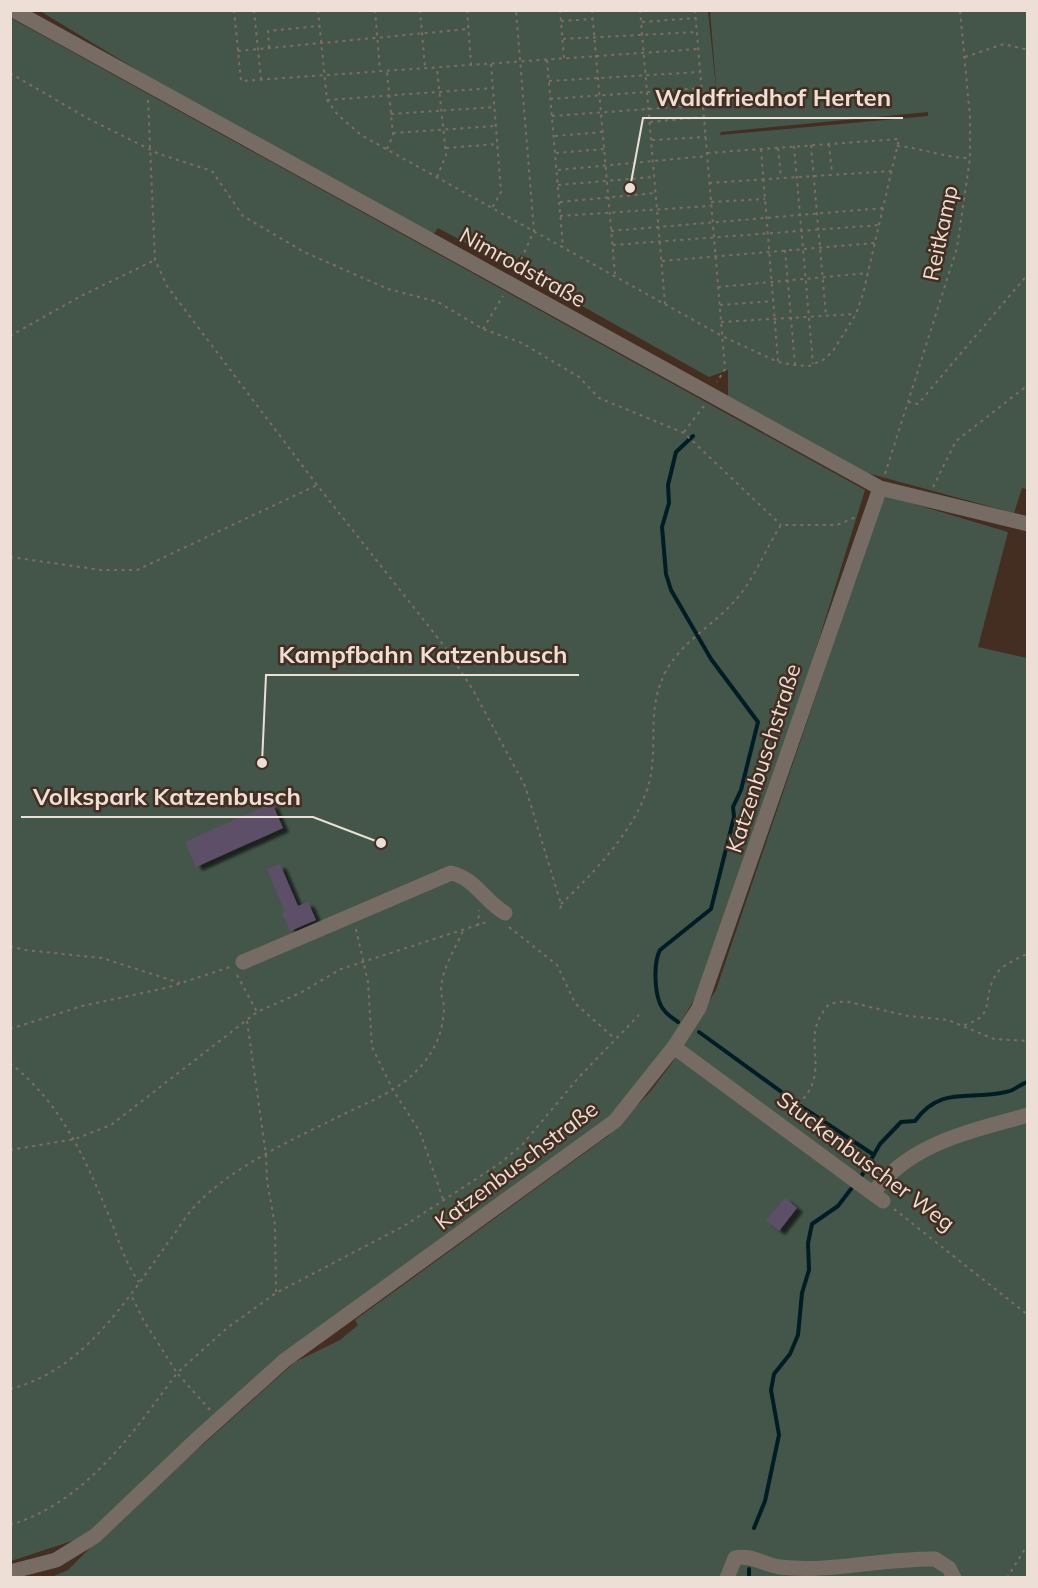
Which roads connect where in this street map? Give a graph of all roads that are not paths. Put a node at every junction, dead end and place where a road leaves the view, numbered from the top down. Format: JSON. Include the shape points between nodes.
{"nodes":[{"id":1,"x":13,"y":10,"type":"edge"},
{"id":2,"x":880,"y":488,"type":"junction"},
{"id":3,"x":1028,"y":524,"type":"edge"},
{"id":4,"x":500,"y":916,"type":"road end"},
{"id":5,"x":243,"y":962,"type":"dead end"},
{"id":6,"x":674,"y":1047,"type":"junction"},
{"id":7,"x":1028,"y":1115,"type":"edge"},
{"id":8,"x":10,"y":1572,"type":"edge"},
{"id":9,"x":727,"y":1578,"type":"edge"},
{"id":10,"x":954,"y":1578,"type":"edge"}],
"edges":[{"from":1,"to":2,"type":"street","name":"Nimrodstraße"},
{"from":2,"to":3,"type":"street","name":"Nimrodstraße"},
{"from":2,"to":6,"type":"street","name":"Katzenbuschstraße","via":[[711,977],[699,1008]]},
{"from":4,"to":5,"type":"street","via":[[468,879],[451,873]]},
{"from":6,"to":7,"type":"street","name":"Stuckenbuscher Weg","via":[[878,1197],[889,1173],[909,1158],[974,1128]]},
{"from":6,"to":8,"type":"street","name":"Katzenbuschstraße","via":[[615,1121],[285,1360],[95,1536],[56,1560]]},
{"from":9,"to":10,"type":"street","via":[[735,1558],[744,1556],[768,1565],[794,1568],[935,1559],[949,1568]]}]}
